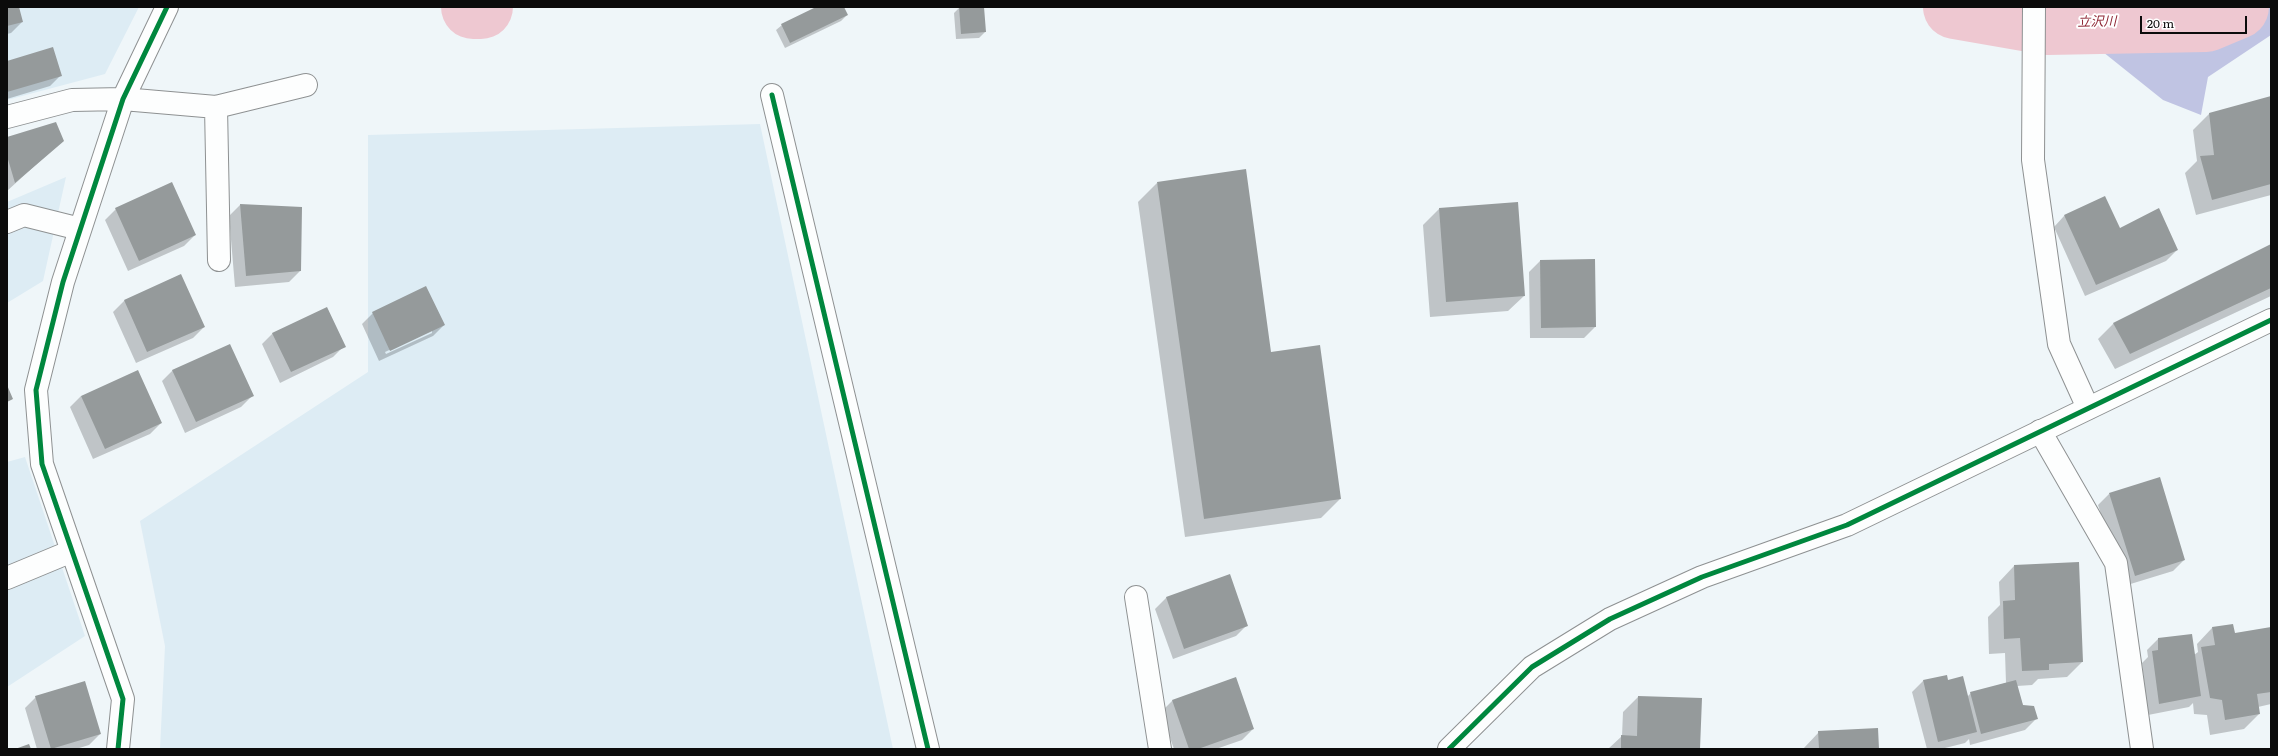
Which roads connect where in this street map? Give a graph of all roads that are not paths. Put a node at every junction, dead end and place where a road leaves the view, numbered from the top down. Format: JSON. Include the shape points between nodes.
{"nodes":[{"id":1,"x":167,"y":7,"type":"edge"},
{"id":2,"x":2034,"y":7,"type":"edge"},
{"id":3,"x":306,"y":85,"type":"dead end"},
{"id":4,"x":772,"y":95,"type":"dead end"},
{"id":5,"x":123,"y":99,"type":"junction"},
{"id":6,"x":216,"y":107,"type":"junction"},
{"id":7,"x":7,"y":117,"type":"edge"},
{"id":8,"x":7,"y":222,"type":"edge"},
{"id":9,"x":80,"y":229,"type":"junction"},
{"id":10,"x":219,"y":260,"type":"dead end"},
{"id":11,"x":2271,"y":320,"type":"edge"},
{"id":12,"x":2088,"y":408,"type":"junction"},
{"id":13,"x":2040,"y":431,"type":"junction"},
{"id":14,"x":72,"y":551,"type":"junction"},
{"id":15,"x":7,"y":578,"type":"edge"},
{"id":16,"x":1136,"y":597,"type":"dead end"},
{"id":17,"x":118,"y":749,"type":"edge"},
{"id":18,"x":928,"y":749,"type":"edge"},
{"id":19,"x":1160,"y":749,"type":"edge"},
{"id":20,"x":1449,"y":749,"type":"edge"},
{"id":21,"x":2142,"y":749,"type":"edge"}],
"edges":[{"from":1,"to":5,"type":"street"},
{"from":2,"to":12,"type":"street","via":[[2033,160],[2059,344]]},
{"from":3,"to":6,"type":"street"},
{"from":4,"to":18,"type":"street"},
{"from":5,"to":6,"type":"street"},
{"from":5,"to":7,"type":"street","via":[[72,100]]},
{"from":5,"to":9,"type":"street"},
{"from":6,"to":10,"type":"street"},
{"from":8,"to":9,"type":"street","via":[[24,215]]},
{"from":9,"to":14,"type":"street","via":[[62,282],[36,390],[42,464]]},
{"from":11,"to":12,"type":"street"},
{"from":12,"to":13,"type":"street"},
{"from":13,"to":20,"type":"street","via":[[1847,525],[1702,577],[1610,618],[1532,667]]},
{"from":13,"to":21,"type":"street","via":[[2116,563]]},
{"from":14,"to":15,"type":"street"},
{"from":14,"to":17,"type":"street","via":[[123,699]]},
{"from":16,"to":19,"type":"street"}]}
